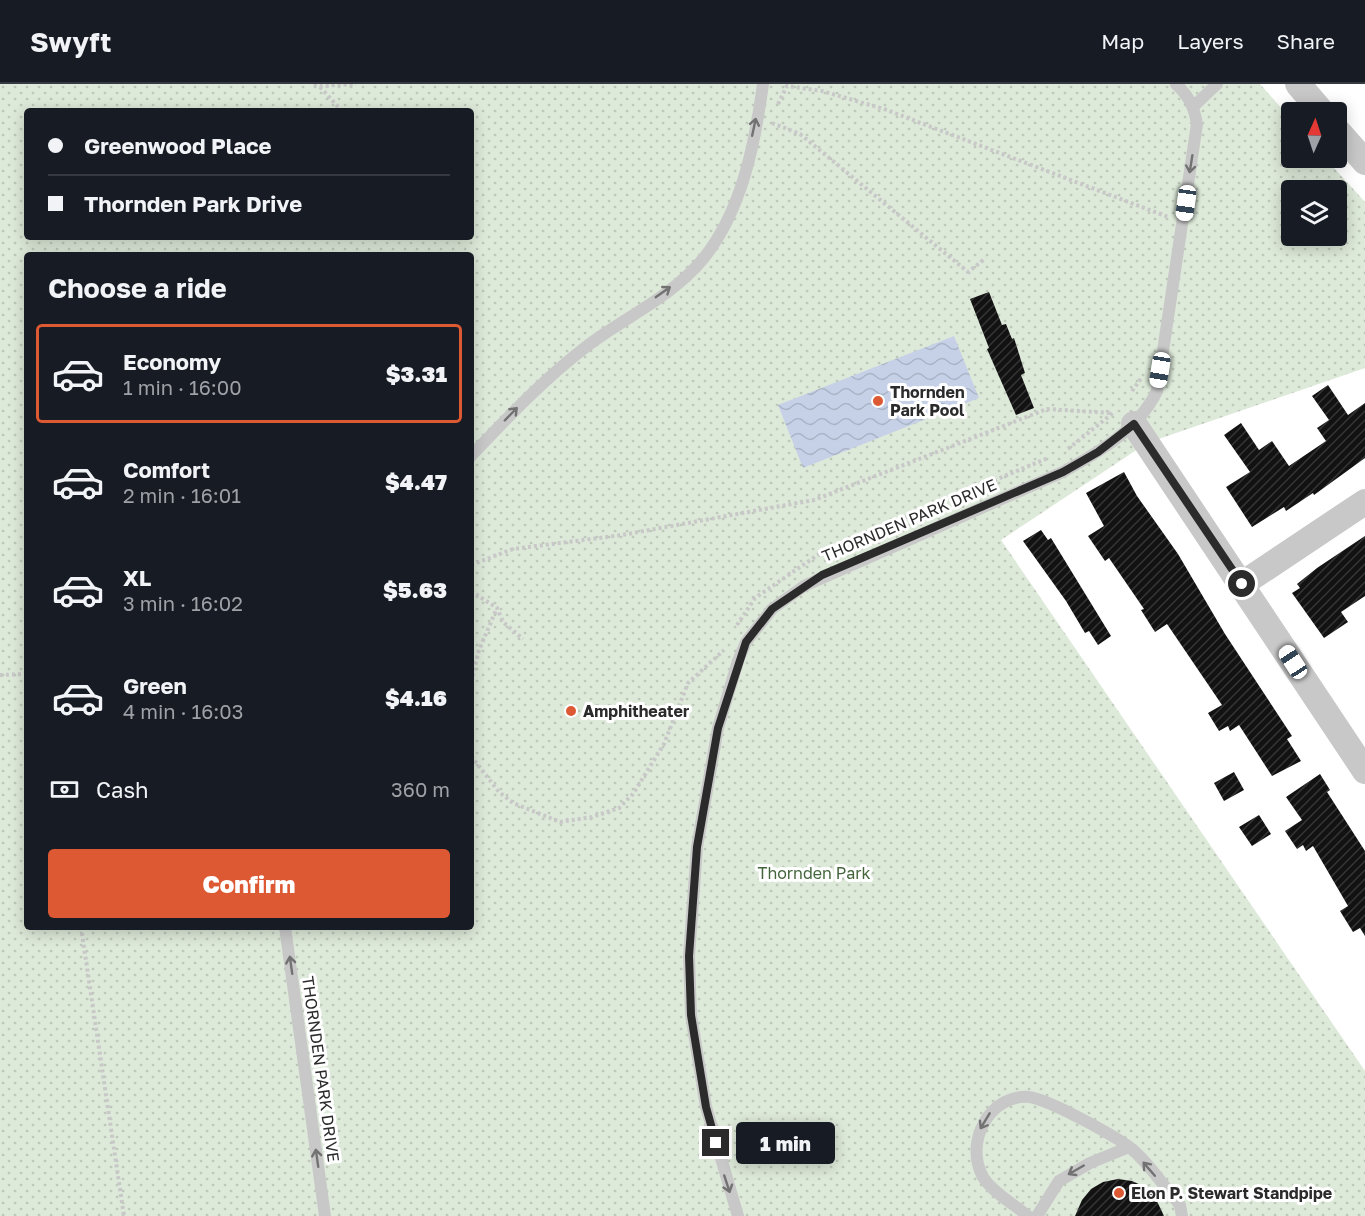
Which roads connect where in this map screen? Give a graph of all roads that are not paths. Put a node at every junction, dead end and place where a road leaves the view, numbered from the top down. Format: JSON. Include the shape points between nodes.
{"nodes":[{"id":1,"x":763,"y":84,"type":"edge"},
{"id":2,"x":1176,"y":84,"type":"edge"},
{"id":3,"x":1217,"y":84,"type":"edge"},
{"id":4,"x":1298,"y":84,"type":"edge"},
{"id":5,"x":1313,"y":102,"type":"edge"},
{"id":6,"x":1194,"y":106,"type":"junction"},
{"id":7,"x":1347,"y":142,"type":"edge"},
{"id":8,"x":1365,"y":162,"type":"edge"},
{"id":9,"x":1124,"y":419,"type":"junction"},
{"id":10,"x":474,"y":453,"type":"edge"},
{"id":11,"x":1365,"y":502,"type":"edge"},
{"id":12,"x":1242,"y":584,"type":"junction"},
{"id":13,"x":1365,"y":771,"type":"edge"},
{"id":14,"x":285,"y":930,"type":"edge"},
{"id":15,"x":1129,"y":1147,"type":"junction"},
{"id":16,"x":325,"y":1216,"type":"edge"},
{"id":17,"x":738,"y":1216,"type":"edge"},
{"id":18,"x":1028,"y":1216,"type":"edge"},
{"id":19,"x":1036,"y":1216,"type":"edge"},
{"id":20,"x":1182,"y":1216,"type":"edge"}],
"edges":[{"from":10,"to":1,"type":"lane","one_way":true,"via":[[537,387],[587,346],[685,277],[704,258],[740,192]]},
{"from":2,"to":6,"type":"lane"},
{"from":3,"to":6,"type":"lane"},
{"from":4,"to":5,"type":"street"},
{"from":6,"to":9,"type":"lane","name":"THORNDEN PARK DRIVE","one_way":true,"via":[[1197,124],[1157,391]]},
{"from":7,"to":8,"type":"street"},
{"from":9,"to":12,"type":"street"},
{"from":9,"to":17,"type":"lane","name":"THORNDEN PARK DRIVE","one_way":true,"via":[[1098,452],[1063,472],[813,580],[772,609],[746,642],[718,728],[700,825],[689,956],[691,1015],[706,1107]]},
{"from":11,"to":12,"type":"street"},
{"from":12,"to":13,"type":"street"},
{"from":16,"to":14,"type":"lane","name":"THORNDEN PARK DRIVE","one_way":true},
{"from":15,"to":18,"type":"lane","one_way":true,"via":[[1028,1097],[994,1109],[980,1129],[983,1177]]},
{"from":15,"to":19,"type":"lane","one_way":true,"via":[[1059,1181]]},
{"from":20,"to":15,"type":"lane","one_way":true,"via":[[1180,1205]]}]}
